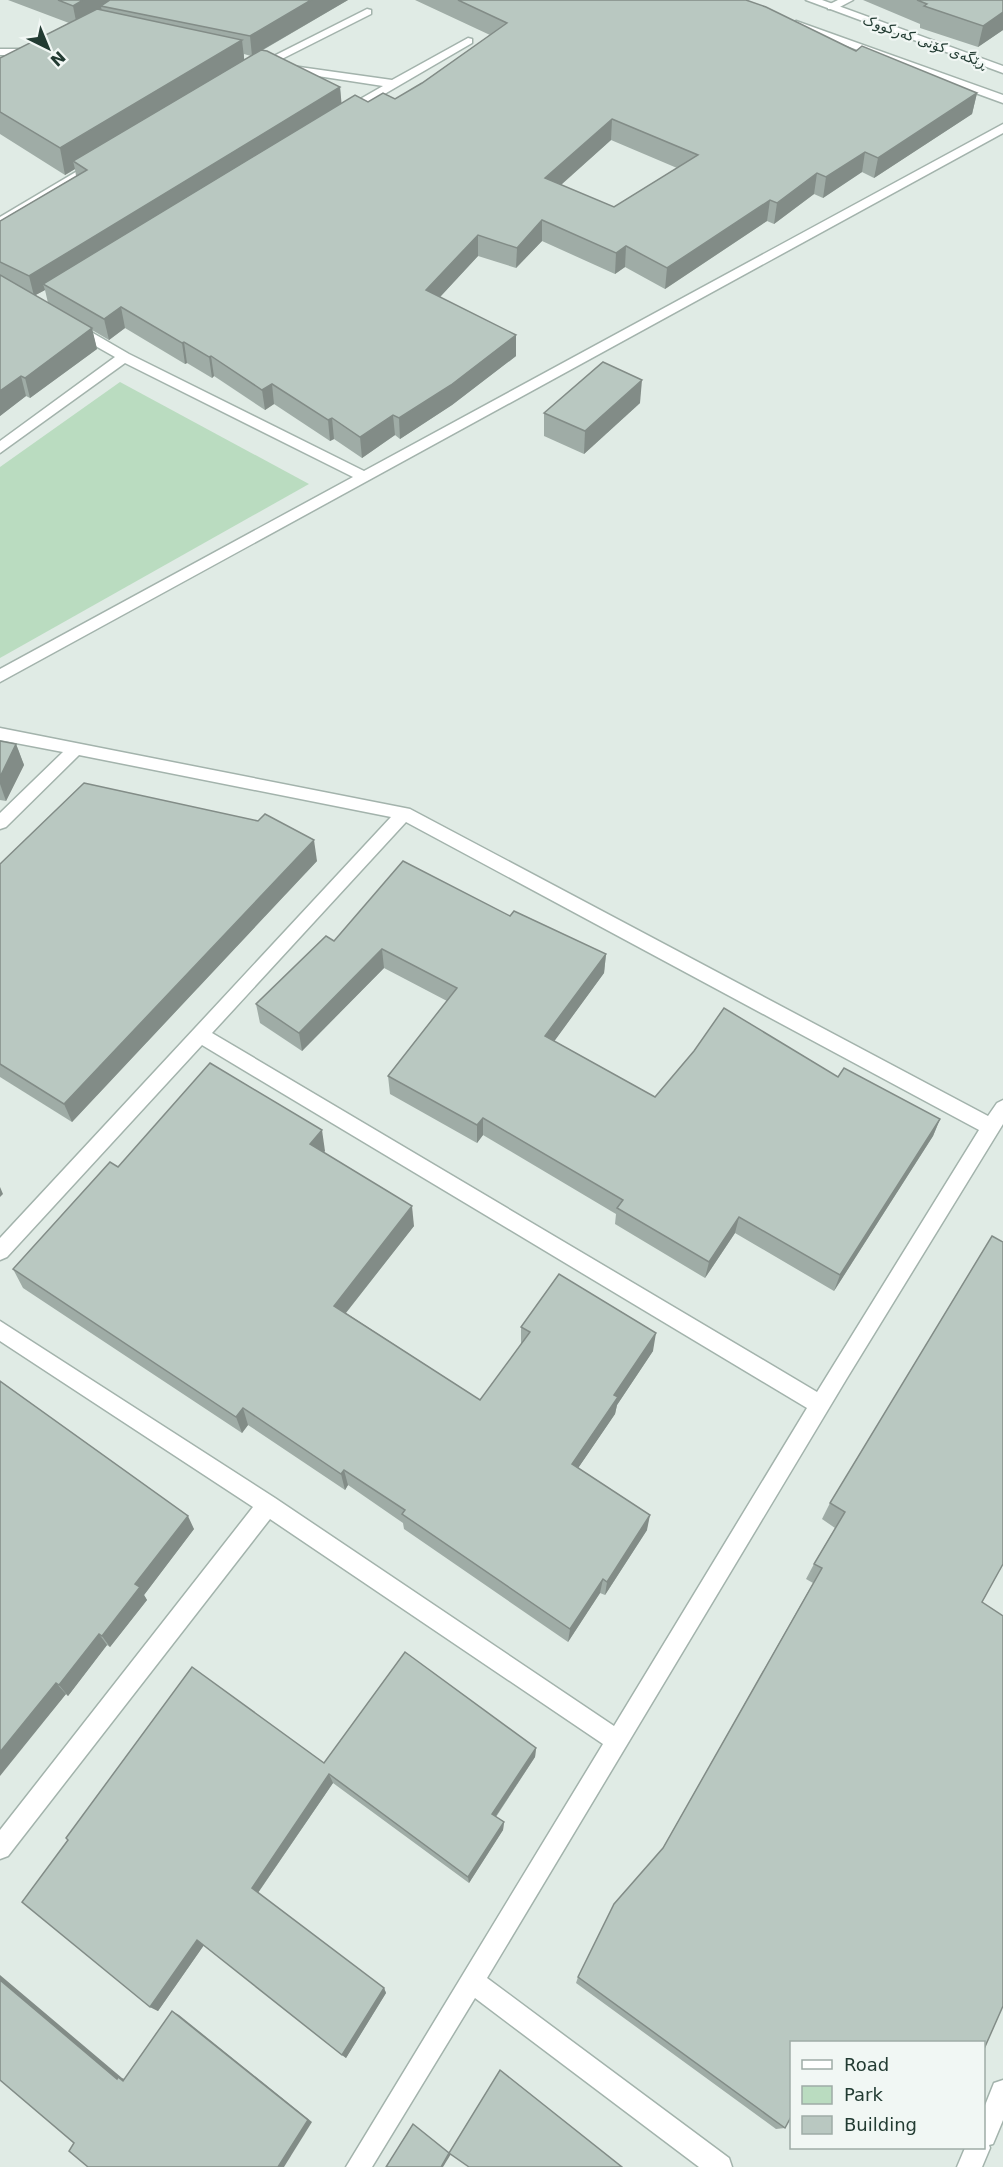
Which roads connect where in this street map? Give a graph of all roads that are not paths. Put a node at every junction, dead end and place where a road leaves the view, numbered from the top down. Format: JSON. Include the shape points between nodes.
{"nodes":[{"id":1,"x":812,"y":0,"type":"edge"},
{"id":2,"x":847,"y":0,"type":"edge"},
{"id":3,"x":832,"y":7,"type":"junction"},
{"id":4,"x":367,"y":12,"type":"dead end"},
{"id":5,"x":784,"y":20,"type":"edge"},
{"id":6,"x":468,"y":41,"type":"dead end"},
{"id":7,"x":43,"y":46,"type":"edge"},
{"id":8,"x":0,"y":52,"type":"edge"},
{"id":9,"x":24,"y":52,"type":"junction"},
{"id":10,"x":255,"y":63,"type":"junction"},
{"id":11,"x":0,"y":65,"type":"edge"},
{"id":12,"x":1003,"y":70,"type":"edge"},
{"id":13,"x":243,"y":76,"type":"edge"},
{"id":14,"x":393,"y":84,"type":"junction"},
{"id":15,"x":1003,"y":99,"type":"edge"},
{"id":16,"x":333,"y":121,"type":"edge"},
{"id":17,"x":1003,"y":128,"type":"edge"},
{"id":18,"x":103,"y":160,"type":"edge"},
{"id":19,"x":0,"y":222,"type":"edge"},
{"id":20,"x":64,"y":322,"type":"edge"},
{"id":21,"x":124,"y":357,"type":"junction"},
{"id":22,"x":0,"y":448,"type":"edge"},
{"id":23,"x":365,"y":477,"type":"junction"},
{"id":24,"x":0,"y":676,"type":"edge"},
{"id":25,"x":0,"y":734,"type":"edge"},
{"id":26,"x":76,"y":749,"type":"junction"},
{"id":27,"x":404,"y":813,"type":"junction"},
{"id":28,"x":0,"y":823,"type":"edge"},
{"id":29,"x":199,"y":1034,"type":"junction"},
{"id":30,"x":1003,"y":1108,"type":"edge"},
{"id":31,"x":991,"y":1127,"type":"junction"},
{"id":32,"x":0,"y":1251,"type":"edge"},
{"id":33,"x":0,"y":1330,"type":"edge"},
{"id":34,"x":820,"y":1405,"type":"junction"},
{"id":35,"x":268,"y":1505,"type":"junction"},
{"id":36,"x":617,"y":1741,"type":"junction"},
{"id":37,"x":0,"y":1848,"type":"edge"},
{"id":38,"x":473,"y":1982,"type":"junction"},
{"id":39,"x":1003,"y":2092,"type":"edge"},
{"id":40,"x":985,"y":2133,"type":"edge"},
{"id":41,"x":978,"y":2149,"type":"edge"},
{"id":42,"x":358,"y":2167,"type":"edge"},
{"id":43,"x":720,"y":2167,"type":"edge"},
{"id":44,"x":969,"y":2167,"type":"edge"}],
"edges":[{"from":1,"to":3,"type":"street","name":"ڕێگەی کۆنی کەرکووک"},
{"from":2,"to":3,"type":"street"},
{"from":3,"to":12,"type":"street","name":"ڕێگەی کۆنی کەرکووک"},
{"from":4,"to":10,"type":"street"},
{"from":5,"to":15,"type":"street","name":"ڕێگەی کۆنی کەرکووک"},
{"from":6,"to":14,"type":"street"},
{"from":7,"to":9,"type":"street"},
{"from":8,"to":9,"type":"street"},
{"from":9,"to":11,"type":"street"},
{"from":10,"to":13,"type":"street"},
{"from":10,"to":14,"type":"street"},
{"from":14,"to":16,"type":"street"},
{"from":17,"to":23,"type":"street"},
{"from":18,"to":19,"type":"street"},
{"from":20,"to":21,"type":"street"},
{"from":21,"to":22,"type":"street"},
{"from":21,"to":23,"type":"street"},
{"from":23,"to":24,"type":"street"},
{"from":25,"to":26,"type":"street"},
{"from":26,"to":27,"type":"street"},
{"from":26,"to":28,"type":"street"},
{"from":27,"to":29,"type":"street"},
{"from":27,"to":31,"type":"street"},
{"from":29,"to":32,"type":"street"},
{"from":29,"to":34,"type":"street"},
{"from":30,"to":31,"type":"street"},
{"from":31,"to":34,"type":"street"},
{"from":33,"to":35,"type":"street"},
{"from":34,"to":36,"type":"street"},
{"from":35,"to":36,"type":"street"},
{"from":35,"to":37,"type":"street"},
{"from":36,"to":38,"type":"street"},
{"from":38,"to":42,"type":"street"},
{"from":38,"to":43,"type":"street"},
{"from":39,"to":40,"type":"street"},
{"from":41,"to":44,"type":"street"}]}
